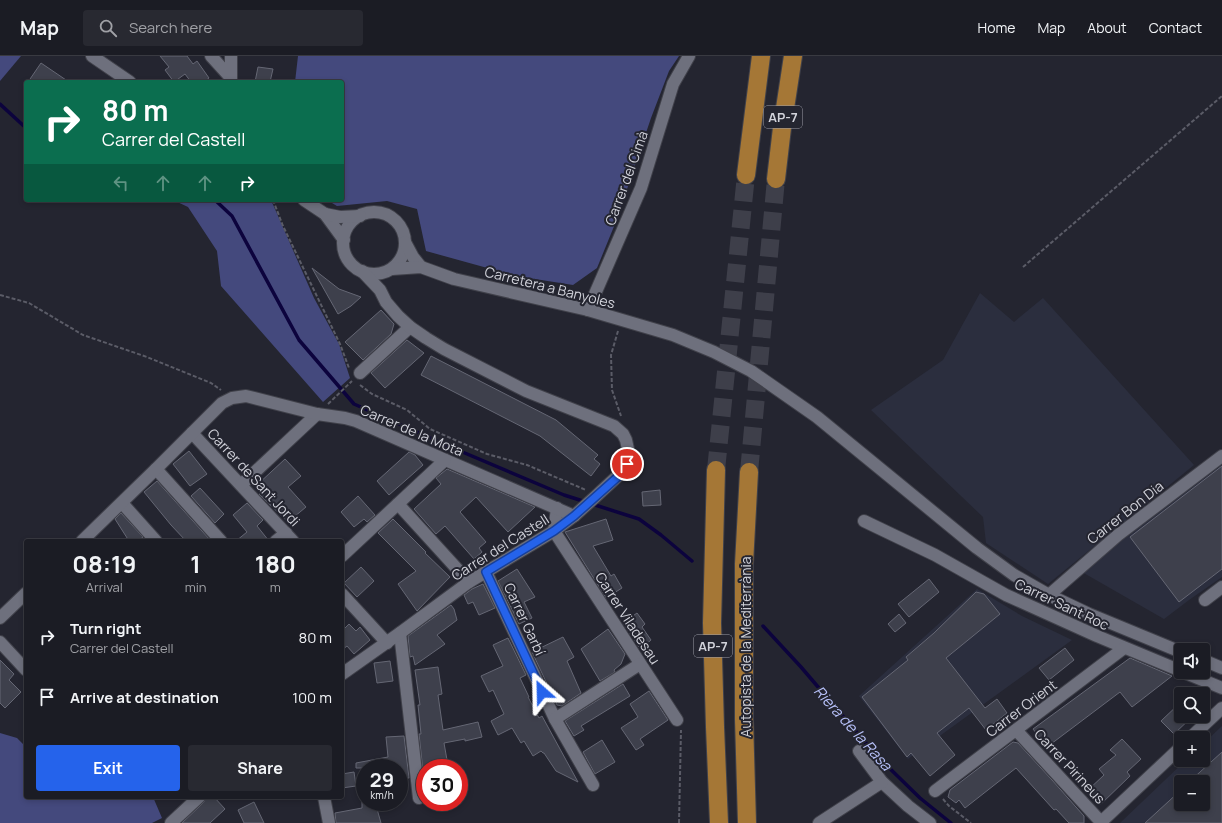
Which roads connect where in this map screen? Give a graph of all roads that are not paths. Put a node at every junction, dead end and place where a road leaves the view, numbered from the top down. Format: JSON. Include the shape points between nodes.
{"nodes":[{"id":1,"x":92,"y":56,"type":"edge"},
{"id":2,"x":211,"y":56,"type":"edge"},
{"id":3,"x":231,"y":56,"type":"edge"},
{"id":4,"x":689,"y":56,"type":"edge"},
{"id":5,"x":761,"y":56,"type":"edge"},
{"id":6,"x":794,"y":56,"type":"edge"},
{"id":7,"x":127,"y":80,"type":"edge"},
{"id":8,"x":231,"y":80,"type":"edge"},
{"id":9,"x":746,"y":175,"type":"tunnel mouth"},
{"id":10,"x":776,"y":179,"type":"tunnel mouth"},
{"id":11,"x":307,"y":202,"type":"edge"},
{"id":12,"x":325,"y":214,"type":"junction"},
{"id":13,"x":360,"y":216,"type":"junction"},
{"id":14,"x":344,"y":240,"type":"junction"},
{"id":15,"x":405,"y":242,"type":"junction"},
{"id":16,"x":421,"y":268,"type":"junction"},
{"id":17,"x":388,"y":270,"type":"junction"},
{"id":18,"x":362,"y":271,"type":"junction"},
{"id":19,"x":380,"y":290,"type":"junction"},
{"id":20,"x":588,"y":310,"type":"junction"},
{"id":21,"x":410,"y":327,"type":"junction"},
{"id":22,"x":356,"y":377,"type":"road end"},
{"id":23,"x":317,"y":414,"type":"junction"},
{"id":24,"x":192,"y":433,"type":"junction"},
{"id":25,"x":1222,"y":456,"type":"edge"},
{"id":26,"x":445,"y":460,"type":"junction"},
{"id":27,"x":156,"y":469,"type":"junction"},
{"id":28,"x":716,"y":470,"type":"tunnel mouth"},
{"id":29,"x":749,"y":472,"type":"tunnel mouth"},
{"id":30,"x":241,"y":485,"type":"junction"},
{"id":31,"x":122,"y":503,"type":"junction"},
{"id":32,"x":398,"y":504,"type":"junction"},
{"id":33,"x":557,"y":508,"type":"junction"},
{"id":34,"x":579,"y":512,"type":"junction"},
{"id":35,"x":864,"y":521,"type":"dead end"},
{"id":36,"x":554,"y":531,"type":"junction"},
{"id":37,"x":290,"y":537,"type":"edge"},
{"id":38,"x":84,"y":539,"type":"edge"},
{"id":39,"x":154,"y":539,"type":"edge"},
{"id":40,"x":219,"y":539,"type":"edge"},
{"id":41,"x":344,"y":554,"type":"edge"},
{"id":42,"x":486,"y":572,"type":"junction"},
{"id":43,"x":469,"y":582,"type":"junction"},
{"id":44,"x":1222,"y":587,"type":"edge"},
{"id":45,"x":24,"y":595,"type":"edge"},
{"id":46,"x":1049,"y":595,"type":"junction"},
{"id":47,"x":344,"y":596,"type":"edge"},
{"id":48,"x":1205,"y":600,"type":"dead end"},
{"id":49,"x":0,"y":618,"type":"edge"},
{"id":50,"x":400,"y":634,"type":"junction"},
{"id":51,"x":0,"y":642,"type":"edge"},
{"id":52,"x":387,"y":643,"type":"junction"},
{"id":53,"x":1124,"y":648,"type":"junction"},
{"id":54,"x":1174,"y":649,"type":"edge"},
{"id":55,"x":1210,"y":663,"type":"edge"},
{"id":56,"x":640,"y":664,"type":"junction"},
{"id":57,"x":24,"y":668,"type":"edge"},
{"id":58,"x":1222,"y":668,"type":"edge"},
{"id":59,"x":1174,"y":669,"type":"edge"},
{"id":60,"x":344,"y":673,"type":"edge"},
{"id":61,"x":1200,"y":679,"type":"edge"},
{"id":62,"x":1222,"y":688,"type":"edge"},
{"id":63,"x":1222,"y":708,"type":"edge"},
{"id":64,"x":555,"y":719,"type":"junction"},
{"id":65,"x":677,"y":720,"type":"road end"},
{"id":66,"x":1016,"y":730,"type":"junction"},
{"id":67,"x":1197,"y":731,"type":"edge"},
{"id":68,"x":859,"y":751,"type":"dead end"},
{"id":69,"x":1174,"y":753,"type":"edge"},
{"id":70,"x":416,"y":772,"type":"edge"},
{"id":71,"x":882,"y":782,"type":"junction"},
{"id":72,"x":593,"y":786,"type":"dead end"},
{"id":73,"x":935,"y":791,"type":"road end"},
{"id":74,"x":197,"y":799,"type":"edge"},
{"id":75,"x":324,"y":799,"type":"edge"},
{"id":76,"x":1100,"y":822,"type":"edge"},
{"id":77,"x":171,"y":823,"type":"edge"},
{"id":78,"x":329,"y":823,"type":"edge"},
{"id":79,"x":719,"y":823,"type":"edge"},
{"id":80,"x":747,"y":823,"type":"edge"},
{"id":81,"x":819,"y":823,"type":"edge"},
{"id":82,"x":930,"y":823,"type":"edge"}],
"edges":[{"from":1,"to":7,"type":"street"},
{"from":2,"to":8,"type":"street"},
{"from":3,"to":8,"type":"street"},
{"from":4,"to":20,"type":"street","name":"Carrer del Cimà","via":[[674,84],[641,188]]},
{"from":5,"to":9,"type":"highway","number":"AP-7"},
{"from":6,"to":10,"type":"highway","number":"AP-7"},
{"from":11,"to":12,"type":"street"},
{"from":12,"to":13,"type":"street","via":[[340,217]]},
{"from":12,"to":14,"type":"street"},
{"from":13,"to":14,"type":"street","via":[[348,228]]},
{"from":13,"to":15,"type":"street","via":[[375,212],[390,217],[401,227]]},
{"from":14,"to":18,"type":"street","via":[[349,260]]},
{"from":15,"to":16,"type":"street"},
{"from":15,"to":17,"type":"street","via":[[401,259]]},
{"from":16,"to":17,"type":"street","name":"Carretera a Banyoles"},
{"from":16,"to":20,"type":"street","name":"Carretera a Banyoles","via":[[454,279]]},
{"from":17,"to":18,"type":"street","via":[[371,274]]},
{"from":17,"to":19,"type":"street"},
{"from":18,"to":19,"type":"street"},
{"from":19,"to":21,"type":"street","via":[[386,302]]},
{"from":20,"to":46,"type":"street","name":"Carretera a Banyoles","via":[[672,336],[751,371],[817,417],[976,548],[1014,575]]},
{"from":21,"to":22,"type":"street"},
{"from":21,"to":34,"type":"street","name":"Carrer del Castell","via":[[526,391],[614,426],[623,434],[629,454],[627,464],[621,474],[593,495]]},
{"from":23,"to":24,"type":"street","name":"Carrer de la Mota","via":[[246,396],[232,398],[222,403]]},
{"from":23,"to":26,"type":"street","name":"Carrer de la Mota","via":[[356,421]]},
{"from":23,"to":30,"type":"street"},
{"from":24,"to":27,"type":"street"},
{"from":24,"to":30,"type":"street","name":"Carrer de Sant Jordi"},
{"from":25,"to":46,"type":"street","name":"Carrer Bon Dia","via":[[1118,535]]},
{"from":26,"to":32,"type":"street"},
{"from":26,"to":33,"type":"street","name":"Carrer de la Mota"},
{"from":27,"to":31,"type":"street"},
{"from":27,"to":40,"type":"street"},
{"from":28,"to":79,"type":"highway","number":"AP-7","via":[[712,623]]},
{"from":29,"to":80,"type":"highway","name":"Autopista de la Mediterrània","number":"AP-7","via":[[744,564]]},
{"from":30,"to":37,"type":"street","name":"Carrer de Sant Jordi"},
{"from":31,"to":38,"type":"street"},
{"from":31,"to":39,"type":"street"},
{"from":32,"to":41,"type":"street"},
{"from":32,"to":43,"type":"street"},
{"from":33,"to":34,"type":"street","name":"Carrer de la Mota"},
{"from":33,"to":36,"type":"street"},
{"from":34,"to":36,"type":"street","name":"Carrer del Castell"},
{"from":35,"to":53,"type":"street","name":"Carrer Sant Roc","via":[[935,555],[1006,595]]},
{"from":36,"to":42,"type":"street","name":"Carrer del Castell"},
{"from":36,"to":56,"type":"street","name":"Carrer Viladesau"},
{"from":42,"to":43,"type":"street","name":"Carrer del Castell"},
{"from":42,"to":64,"type":"street","name":"Carrer Garbí"},
{"from":43,"to":50,"type":"street","name":"Carrer del Castell"},
{"from":44,"to":48,"type":"street"},
{"from":45,"to":49,"type":"street"},
{"from":46,"to":54,"type":"street","name":"Carretera a Banyoles"},
{"from":47,"to":52,"type":"street"},
{"from":50,"to":52,"type":"street","name":"Carrer del Castell"},
{"from":50,"to":70,"type":"street"},
{"from":51,"to":57,"type":"street"},
{"from":52,"to":60,"type":"street","name":"Carrer del Castell"},
{"from":53,"to":59,"type":"street","name":"Carrer Sant Roc"},
{"from":53,"to":66,"type":"street","name":"Carrer Orient"},
{"from":55,"to":58,"type":"street"},
{"from":56,"to":64,"type":"street"},
{"from":56,"to":65,"type":"street","name":"Carrer Viladesau"},
{"from":61,"to":62,"type":"street","name":"Carrer Sant Roc"},
{"from":63,"to":67,"type":"street"},
{"from":64,"to":72,"type":"street","name":"Carrer Garbí"},
{"from":66,"to":73,"type":"street","name":"Carrer Orient"},
{"from":66,"to":76,"type":"street","name":"Carrer Pirineus"},
{"from":68,"to":71,"type":"street"},
{"from":69,"to":76,"type":"street"},
{"from":71,"to":81,"type":"street"},
{"from":71,"to":82,"type":"street"},
{"from":74,"to":77,"type":"street"},
{"from":75,"to":78,"type":"street"}]}
